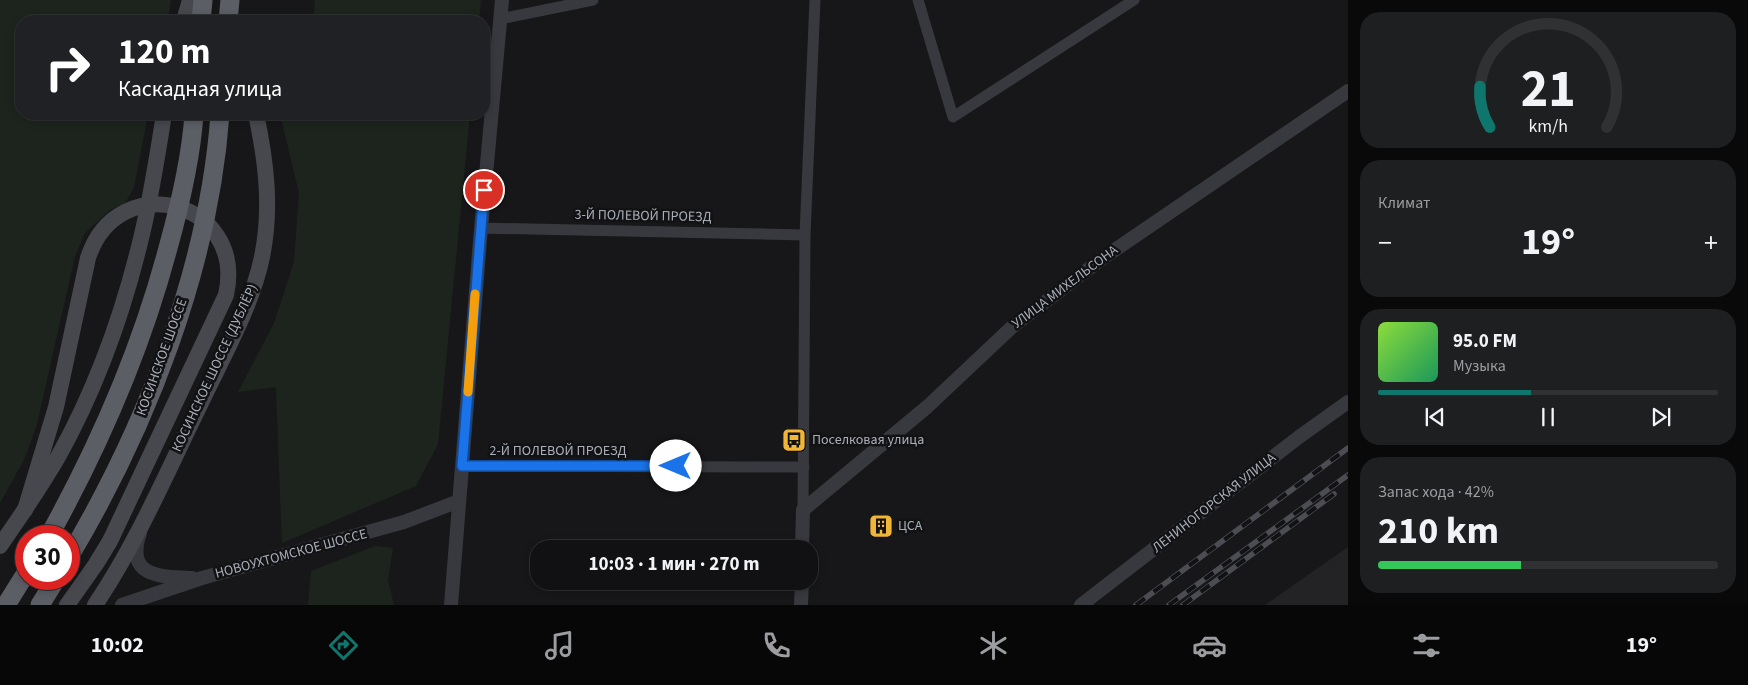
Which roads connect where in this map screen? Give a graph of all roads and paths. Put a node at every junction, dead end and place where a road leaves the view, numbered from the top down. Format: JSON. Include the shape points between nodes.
{"nodes":[{"id":1,"x":190,"y":0,"type":"edge"},
{"id":2,"x":203,"y":0,"type":"edge"},
{"id":3,"x":230,"y":0,"type":"edge"},
{"id":4,"x":236,"y":0,"type":"edge"},
{"id":5,"x":502,"y":0,"type":"edge"},
{"id":6,"x":593,"y":0,"type":"edge"},
{"id":7,"x":815,"y":0,"type":"edge"},
{"id":8,"x":918,"y":0,"type":"edge"},
{"id":9,"x":1134,"y":0,"type":"edge"},
{"id":10,"x":186,"y":15,"type":"edge"},
{"id":11,"x":202,"y":15,"type":"edge"},
{"id":12,"x":229,"y":15,"type":"edge"},
{"id":13,"x":237,"y":15,"type":"edge"},
{"id":14,"x":500,"y":19,"type":"junction"},
{"id":15,"x":1348,"y":91,"type":"edge"},
{"id":16,"x":163,"y":120,"type":"edge"},
{"id":17,"x":193,"y":120,"type":"edge"},
{"id":18,"x":219,"y":120,"type":"edge"},
{"id":19,"x":257,"y":120,"type":"edge"},
{"id":20,"x":481,"y":228,"type":"junction"},
{"id":21,"x":805,"y":235,"type":"junction"},
{"id":22,"x":1348,"y":402,"type":"edge"},
{"id":23,"x":462,"y":466,"type":"junction"},
{"id":24,"x":804,"y":466,"type":"junction"},
{"id":25,"x":459,"y":501,"type":"junction"},
{"id":26,"x":26,"y":510,"type":"junction"},
{"id":27,"x":803,"y":510,"type":"junction"},
{"id":28,"x":146,"y":515,"type":"junction"},
{"id":29,"x":55,"y":525,"type":"edge"},
{"id":30,"x":80,"y":537,"type":"edge"},
{"id":31,"x":802,"y":540,"type":"edge"},
{"id":32,"x":0,"y":546,"type":"edge"},
{"id":33,"x":202,"y":578,"type":"junction"},
{"id":34,"x":15,"y":590,"type":"edge"},
{"id":35,"x":49,"y":590,"type":"edge"},
{"id":36,"x":802,"y":590,"type":"edge"},
{"id":37,"x":6,"y":605,"type":"edge"},
{"id":38,"x":40,"y":605,"type":"edge"},
{"id":39,"x":67,"y":605,"type":"edge"},
{"id":40,"x":95,"y":605,"type":"edge"},
{"id":41,"x":122,"y":605,"type":"edge"},
{"id":42,"x":451,"y":605,"type":"edge"},
{"id":43,"x":801,"y":605,"type":"edge"},
{"id":44,"x":1081,"y":605,"type":"edge"}],
"edges":[{"from":1,"to":10,"type":"main road"},
{"from":2,"to":11,"type":"highway"},
{"from":3,"to":12,"type":"highway"},
{"from":4,"to":13,"type":"main road"},
{"from":5,"to":14,"type":"street"},
{"from":6,"to":14,"type":"street"},
{"from":7,"to":21,"type":"street"},
{"from":8,"to":9,"type":"street","via":[[953,117]]},
{"from":14,"to":20,"type":"street"},
{"from":15,"to":27,"type":"street","name":"УЛИЦА МИХЕЛЬСОНА","via":[[1103,258],[1012,327],[927,406]]},
{"from":16,"to":26,"type":"main road","via":[[143,230],[118,316],[80,414]]},
{"from":17,"to":29,"type":"highway","name":"КОСИНСКОЕ ШОССЕ","via":[[176,219],[144,330],[123,386]]},
{"from":18,"to":30,"type":"highway","name":"КОСИНСКОЕ ШОССЕ","via":[[209,198],[172,338],[143,412]]},
{"from":19,"to":28,"type":"main road","name":"КОСИНСКОЕ ШОССЕ (ДУБЛЁР)","via":[[268,203],[260,265],[238,325]]},
{"from":20,"to":21,"type":"street","name":"3-Й ПОЛЕВОЙ ПРОЕЗД"},
{"from":20,"to":23,"type":"street"},
{"from":21,"to":24,"type":"street"},
{"from":22,"to":44,"type":"street","name":"ЛЕНИНОГОРСКАЯ УЛИЦА"},
{"from":23,"to":24,"type":"street","name":"2-Й ПОЛЕВОЙ ПРОЕЗД"},
{"from":23,"to":25,"type":"street"},
{"from":24,"to":27,"type":"street"},
{"from":25,"to":33,"type":"street","name":"НОВОУХТОМСКОЕ ШОССЕ","via":[[404,522]]},
{"from":25,"to":42,"type":"street"},
{"from":26,"to":32,"type":"main road"},
{"from":26,"to":39,"type":"main road","via":[[56,407],[94,242],[120,215],[130,210],[151,205],[173,205],[191,212],[217,237],[229,273],[226,295],[110,541]]},
{"from":27,"to":31,"type":"street"},
{"from":28,"to":33,"type":"street","via":[[137,548],[137,558],[143,570],[156,576]]},
{"from":28,"to":40,"type":"main road","name":"КОСИНСКОЕ ШОССЕ (ДУБЛЁР)"},
{"from":33,"to":41,"type":"street","name":"НОВОУХТОМСКОЕ ШОССЕ"},
{"from":34,"to":37,"type":"highway"},
{"from":35,"to":38,"type":"highway"},
{"from":36,"to":43,"type":"street"}]}
